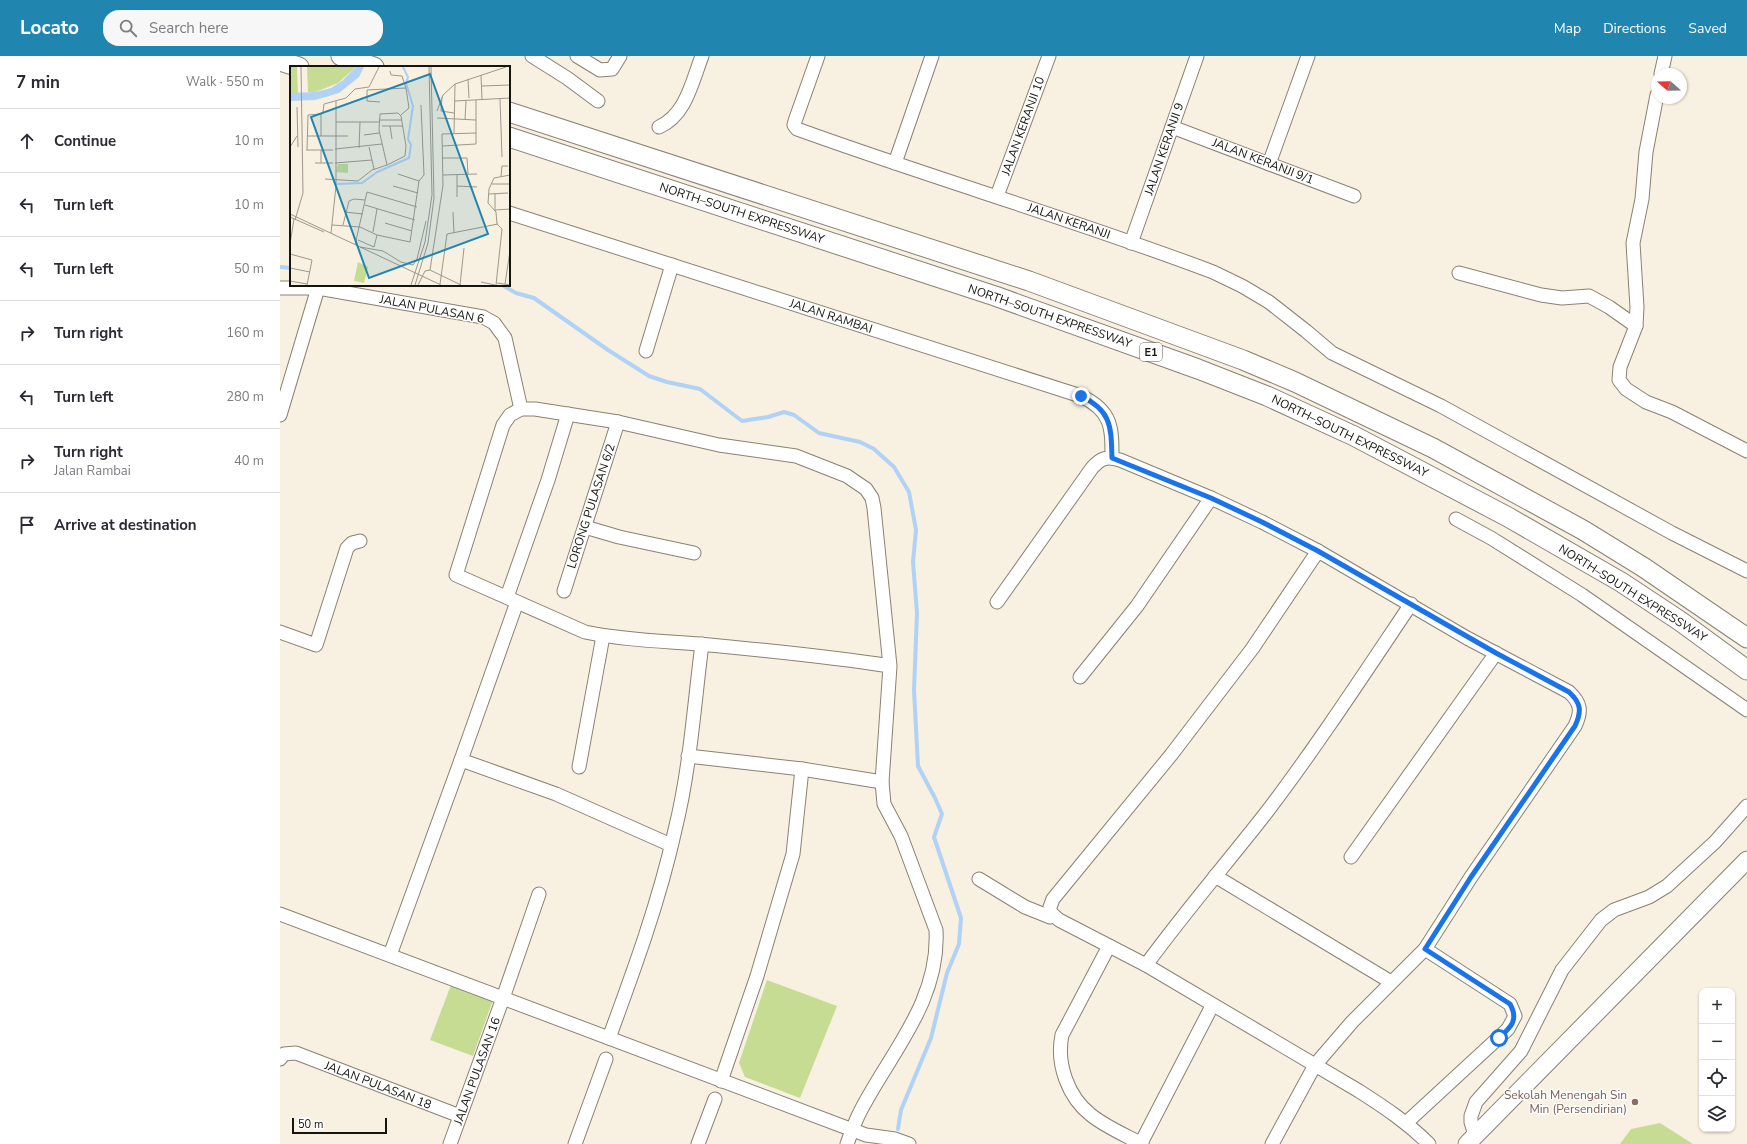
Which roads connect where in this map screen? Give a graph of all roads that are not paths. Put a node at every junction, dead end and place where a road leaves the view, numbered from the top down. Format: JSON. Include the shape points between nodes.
{"nodes":[{"id":1,"x":341,"y":56,"type":"edge"},
{"id":2,"x":532,"y":56,"type":"edge"},
{"id":3,"x":577,"y":56,"type":"edge"},
{"id":4,"x":620,"y":56,"type":"edge"},
{"id":5,"x":702,"y":56,"type":"edge"},
{"id":6,"x":818,"y":56,"type":"edge"},
{"id":7,"x":932,"y":56,"type":"edge"},
{"id":8,"x":1049,"y":56,"type":"edge"},
{"id":9,"x":1197,"y":56,"type":"edge"},
{"id":10,"x":1308,"y":56,"type":"edge"},
{"id":11,"x":1665,"y":56,"type":"edge"},
{"id":12,"x":280,"y":61,"type":"edge"},
{"id":13,"x":296,"y":66,"type":"edge"},
{"id":14,"x":371,"y":66,"type":"edge"},
{"id":15,"x":1662,"y":68,"type":"edge"},
{"id":16,"x":598,"y":101,"type":"dead end"},
{"id":17,"x":1655,"y":104,"type":"edge"},
{"id":18,"x":510,"y":112,"type":"edge"},
{"id":19,"x":659,"y":127,"type":"dead end"},
{"id":20,"x":1172,"y":127,"type":"junction"},
{"id":21,"x":510,"y":137,"type":"edge"},
{"id":22,"x":895,"y":163,"type":"junction"},
{"id":23,"x":1269,"y":164,"type":"junction"},
{"id":24,"x":998,"y":196,"type":"junction"},
{"id":25,"x":1354,"y":196,"type":"dead end"},
{"id":26,"x":510,"y":213,"type":"edge"},
{"id":27,"x":1131,"y":243,"type":"junction"},
{"id":28,"x":672,"y":265,"type":"junction"},
{"id":29,"x":1458,"y":273,"type":"dead end"},
{"id":30,"x":280,"y":288,"type":"edge"},
{"id":31,"x":318,"y":288,"type":"junction"},
{"id":32,"x":1636,"y":326,"type":"junction"},
{"id":33,"x":646,"y":351,"type":"dead end"},
{"id":34,"x":521,"y":409,"type":"junction"},
{"id":35,"x":568,"y":414,"type":"junction"},
{"id":36,"x":280,"y":415,"type":"edge"},
{"id":37,"x":618,"y":422,"type":"junction"},
{"id":38,"x":1747,"y":451,"type":"edge"},
{"id":39,"x":1112,"y":458,"type":"junction"},
{"id":40,"x":1211,"y":498,"type":"junction"},
{"id":41,"x":1456,"y":519,"type":"dead end"},
{"id":42,"x":585,"y":527,"type":"junction"},
{"id":43,"x":360,"y":541,"type":"dead end"},
{"id":44,"x":1318,"y":551,"type":"junction"},
{"id":45,"x":694,"y":553,"type":"dead end"},
{"id":46,"x":1747,"y":571,"type":"edge"},
{"id":47,"x":564,"y":591,"type":"dead end"},
{"id":48,"x":512,"y":599,"type":"junction"},
{"id":49,"x":997,"y":602,"type":"dead end"},
{"id":50,"x":1411,"y":604,"type":"junction"},
{"id":51,"x":280,"y":632,"type":"edge"},
{"id":52,"x":603,"y":636,"type":"junction"},
{"id":53,"x":1747,"y":638,"type":"edge"},
{"id":54,"x":702,"y":644,"type":"junction"},
{"id":55,"x":1496,"y":653,"type":"junction"},
{"id":56,"x":890,"y":666,"type":"junction"},
{"id":57,"x":1747,"y":670,"type":"edge"},
{"id":58,"x":1080,"y":677,"type":"dead end"},
{"id":59,"x":1747,"y":710,"type":"edge"},
{"id":60,"x":688,"y":756,"type":"junction"},
{"id":61,"x":461,"y":760,"type":"junction"},
{"id":62,"x":579,"y":767,"type":"dead end"},
{"id":63,"x":802,"y":769,"type":"junction"},
{"id":64,"x":882,"y":782,"type":"junction"},
{"id":65,"x":1747,"y":806,"type":"edge"},
{"id":66,"x":671,"y":845,"type":"junction"},
{"id":67,"x":1351,"y":856,"type":"dead end"},
{"id":68,"x":1747,"y":860,"type":"edge"},
{"id":69,"x":1215,"y":876,"type":"junction"},
{"id":70,"x":979,"y":879,"type":"dead end"},
{"id":71,"x":539,"y":894,"type":"dead end"},
{"id":72,"x":1050,"y":912,"type":"junction"},
{"id":73,"x":280,"y":914,"type":"edge"},
{"id":74,"x":1109,"y":946,"type":"junction"},
{"id":75,"x":1425,"y":949,"type":"junction"},
{"id":76,"x":390,"y":956,"type":"junction"},
{"id":77,"x":1146,"y":965,"type":"junction"},
{"id":78,"x":1391,"y":982,"type":"junction"},
{"id":79,"x":503,"y":998,"type":"junction"},
{"id":80,"x":1212,"y":1006,"type":"junction"},
{"id":81,"x":609,"y":1038,"type":"junction"},
{"id":82,"x":280,"y":1059,"type":"edge"},
{"id":83,"x":606,"y":1059,"type":"dead end"},
{"id":84,"x":1315,"y":1065,"type":"junction"},
{"id":85,"x":721,"y":1080,"type":"junction"},
{"id":86,"x":715,"y":1099,"type":"dead end"},
{"id":87,"x":460,"y":1116,"type":"junction"},
{"id":88,"x":1406,"y":1123,"type":"junction"},
{"id":89,"x":852,"y":1130,"type":"junction"},
{"id":90,"x":1471,"y":1140,"type":"edge"},
{"id":91,"x":450,"y":1144,"type":"edge"},
{"id":92,"x":575,"y":1144,"type":"edge"},
{"id":93,"x":698,"y":1144,"type":"edge"},
{"id":94,"x":847,"y":1144,"type":"edge"},
{"id":95,"x":909,"y":1144,"type":"edge"},
{"id":96,"x":1142,"y":1144,"type":"edge"},
{"id":97,"x":1272,"y":1144,"type":"edge"},
{"id":98,"x":1429,"y":1144,"type":"edge"}],
"edges":[{"from":1,"to":14,"type":"highway"},
{"from":2,"to":16,"type":"street"},
{"from":3,"to":4,"type":"street","via":[[600,70],[612,69]]},
{"from":5,"to":19,"type":"street","via":[[682,107],[673,119]]},
{"from":6,"to":22,"type":"street","name":"JALAN KERANJI","via":[[794,125],[797,129]]},
{"from":7,"to":22,"type":"street"},
{"from":8,"to":24,"type":"street","name":"JALAN KERANJI 10"},
{"from":9,"to":20,"type":"street","name":"JALAN KERANJI 9"},
{"from":10,"to":23,"type":"street"},
{"from":11,"to":15,"type":"street"},
{"from":12,"to":13,"type":"highway"},
{"from":17,"to":32,"type":"street","via":[[1646,152],[1642,199],[1632,243]]},
{"from":18,"to":53,"type":"highway","name":"NORTH–SOUTH EXPRESSWAY","number":"E1","via":[[1029,281],[1296,382],[1433,448],[1576,526],[1643,567]]},
{"from":20,"to":23,"type":"street","name":"JALAN KERANJI 9/1"},
{"from":20,"to":27,"type":"street","name":"JALAN KERANJI 9"},
{"from":21,"to":57,"type":"highway","name":"NORTH–SOUTH EXPRESSWAY","number":"E1","via":[[988,294],[1267,396],[1367,442],[1508,517],[1621,582]]},
{"from":22,"to":24,"type":"street","name":"JALAN KERANJI"},
{"from":23,"to":25,"type":"street","name":"JALAN KERANJI 9/1"},
{"from":24,"to":27,"type":"street","name":"JALAN KERANJI"},
{"from":26,"to":28,"type":"street","name":"JALAN RAMBAI"},
{"from":27,"to":46,"type":"street","name":"JALAN KERANJI","via":[[1213,272],[1242,286],[1269,302],[1332,353],[1442,406],[1672,533]]},
{"from":28,"to":33,"type":"street"},
{"from":28,"to":39,"type":"street","name":"JALAN RAMBAI","via":[[1081,396],[1095,404],[1106,415],[1112,438]]},
{"from":29,"to":32,"type":"street","via":[[1541,295],[1562,298],[1589,296]]},
{"from":30,"to":31,"type":"street","name":"JALAN PULASAN 6"},
{"from":31,"to":34,"type":"street","name":"JALAN PULASAN 6","via":[[483,317],[494,323],[505,338]]},
{"from":31,"to":36,"type":"street"},
{"from":32,"to":38,"type":"street","via":[[1620,367],[1619,380],[1622,385],[1646,402],[1694,423]]},
{"from":34,"to":35,"type":"street"},
{"from":34,"to":48,"type":"street","via":[[510,415],[502,425],[456,574]]},
{"from":35,"to":37,"type":"street"},
{"from":35,"to":48,"type":"street"},
{"from":37,"to":42,"type":"street","name":"LORONG PULASAN 6/2"},
{"from":37,"to":56,"type":"street","via":[[719,445],[796,456],[847,476],[866,489],[872,498],[874,508]]},
{"from":39,"to":40,"type":"street"},
{"from":39,"to":49,"type":"street","via":[[1103,458],[1092,468]]},
{"from":40,"to":44,"type":"street"},
{"from":40,"to":58,"type":"street","via":[[1136,606]]},
{"from":41,"to":59,"type":"street","via":[[1582,595]]},
{"from":42,"to":45,"type":"street"},
{"from":42,"to":47,"type":"street","name":"LORONG PULASAN 6/2"},
{"from":43,"to":51,"type":"street","via":[[352,543],[347,548],[316,644]]},
{"from":44,"to":50,"type":"street"},
{"from":44,"to":72,"type":"street","via":[[1252,649],[1171,755],[1053,899]]},
{"from":48,"to":52,"type":"street","via":[[555,620]]},
{"from":48,"to":61,"type":"street"},
{"from":50,"to":55,"type":"street"},
{"from":50,"to":69,"type":"street","via":[[1266,814]]},
{"from":52,"to":54,"type":"street"},
{"from":52,"to":62,"type":"street"},
{"from":54,"to":56,"type":"street"},
{"from":54,"to":60,"type":"street"},
{"from":55,"to":67,"type":"street"},
{"from":55,"to":75,"type":"street","via":[[1569,692],[1578,704],[1578,719]]},
{"from":56,"to":64,"type":"street"},
{"from":60,"to":63,"type":"street"},
{"from":60,"to":66,"type":"street"},
{"from":61,"to":66,"type":"street","via":[[556,794]]},
{"from":61,"to":76,"type":"street"},
{"from":63,"to":64,"type":"street"},
{"from":63,"to":85,"type":"street","via":[[793,854],[757,976]]},
{"from":64,"to":89,"type":"street","via":[[884,804],[900,836],[936,930],[937,947],[919,1011],[860,1110]]},
{"from":65,"to":90,"type":"street","via":[[1715,842],[1667,886],[1614,910],[1601,920],[1562,970],[1521,1052],[1476,1102],[1471,1116]]},
{"from":66,"to":81,"type":"street","via":[[647,935]]},
{"from":68,"to":90,"type":"main road"},
{"from":69,"to":77,"type":"street"},
{"from":69,"to":78,"type":"street"},
{"from":70,"to":72,"type":"street","via":[[1034,911],[1050,916]]},
{"from":71,"to":79,"type":"street","name":"JALAN PULASAN 16"},
{"from":72,"to":74,"type":"street","via":[[1059,920]]},
{"from":73,"to":76,"type":"street"},
{"from":74,"to":77,"type":"street"},
{"from":74,"to":96,"type":"street","via":[[1064,1030],[1060,1057],[1067,1083],[1083,1108],[1100,1122]]},
{"from":75,"to":78,"type":"street"},
{"from":75,"to":88,"type":"street","via":[[1510,1004],[1515,1016],[1508,1029]]},
{"from":76,"to":79,"type":"street"},
{"from":77,"to":80,"type":"street"},
{"from":78,"to":84,"type":"street"},
{"from":79,"to":81,"type":"street"},
{"from":79,"to":87,"type":"street","name":"JALAN PULASAN 16"},
{"from":80,"to":84,"type":"street"},
{"from":80,"to":96,"type":"street"},
{"from":81,"to":85,"type":"street"},
{"from":82,"to":87,"type":"street","name":"JALAN PULASAN 18","via":[[284,1054],[296,1053]]},
{"from":83,"to":92,"type":"street"},
{"from":84,"to":88,"type":"street","via":[[1365,1094]]},
{"from":84,"to":97,"type":"street"},
{"from":85,"to":89,"type":"street"},
{"from":86,"to":93,"type":"street"},
{"from":87,"to":91,"type":"street","name":"JALAN PULASAN 16"},
{"from":88,"to":98,"type":"street"},
{"from":89,"to":94,"type":"street"},
{"from":89,"to":95,"type":"street"}]}
